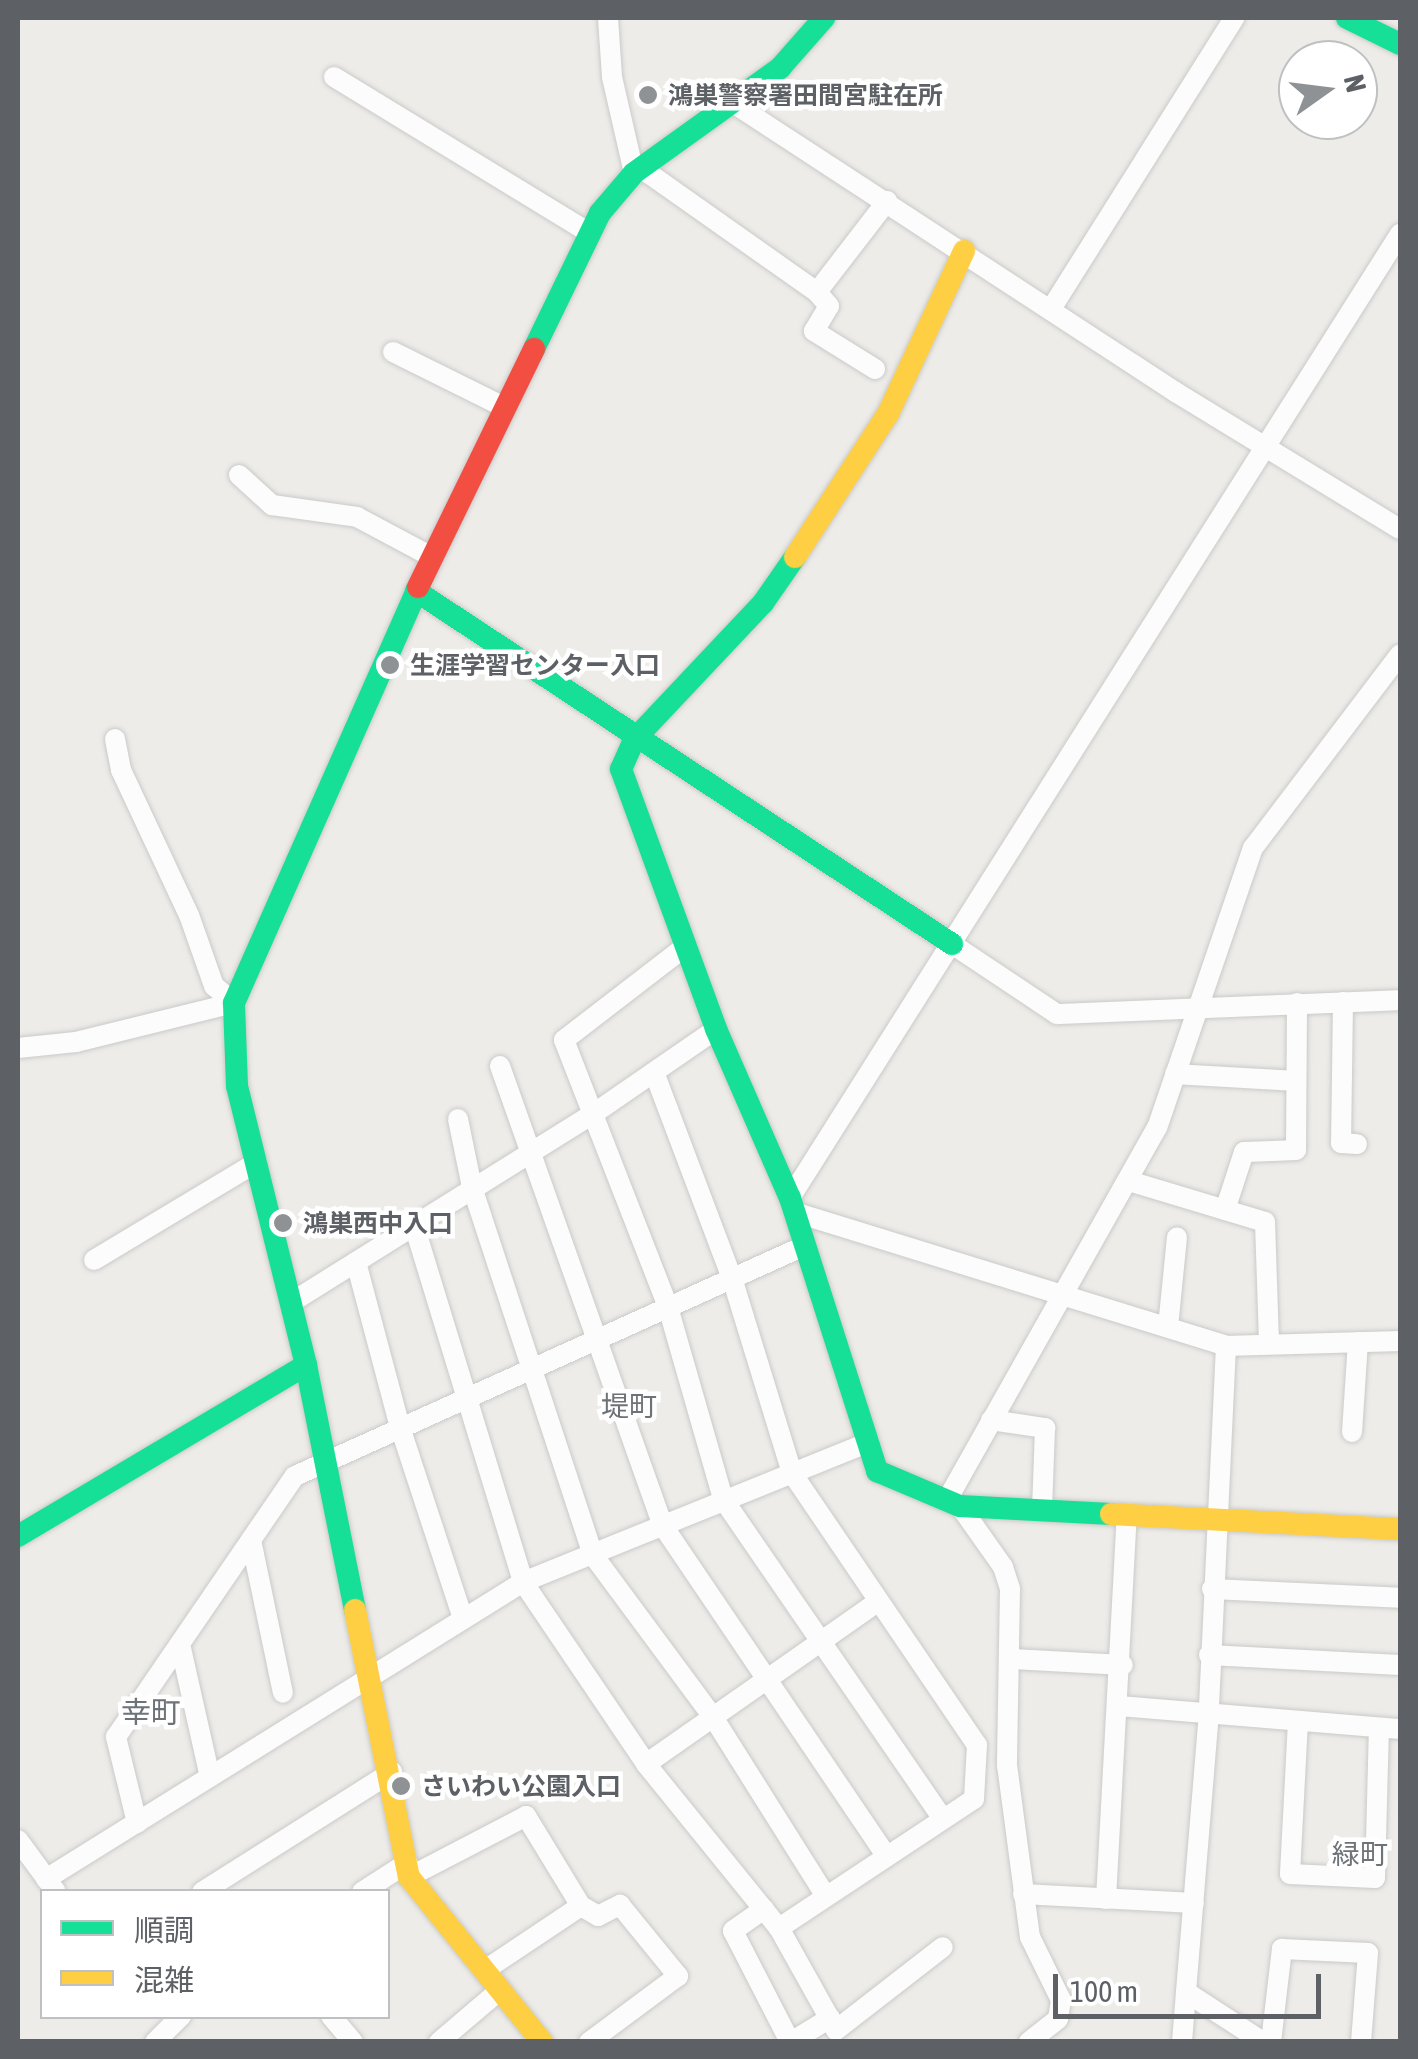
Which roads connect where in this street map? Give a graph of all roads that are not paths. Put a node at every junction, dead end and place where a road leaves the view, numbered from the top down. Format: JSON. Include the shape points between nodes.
{"nodes":[{"id":1,"x":608,"y":18,"type":"edge"},
{"id":2,"x":824,"y":18,"type":"edge"},
{"id":3,"x":1234,"y":18,"type":"edge"},
{"id":4,"x":1347,"y":18,"type":"edge"},
{"id":5,"x":1400,"y":44,"type":"edge"},
{"id":6,"x":334,"y":77,"type":"dead end"},
{"id":7,"x":732,"y":103,"type":"junction"},
{"id":8,"x":637,"y":170,"type":"junction"},
{"id":9,"x":888,"y":202,"type":"junction"},
{"id":10,"x":590,"y":233,"type":"junction"},
{"id":11,"x":1400,"y":234,"type":"edge"},
{"id":12,"x":964,"y":251,"type":"junction"},
{"id":13,"x":817,"y":292,"type":"junction"},
{"id":14,"x":1051,"y":309,"type":"junction"},
{"id":15,"x":394,"y":352,"type":"dead end"},
{"id":16,"x":875,"y":369,"type":"dead end"},
{"id":17,"x":504,"y":407,"type":"junction"},
{"id":18,"x":1267,"y":446,"type":"junction"},
{"id":19,"x":239,"y":475,"type":"dead end"},
{"id":20,"x":1400,"y":529,"type":"edge"},
{"id":21,"x":432,"y":557,"type":"junction"},
{"id":22,"x":416,"y":590,"type":"junction"},
{"id":23,"x":1400,"y":654,"type":"edge"},
{"id":24,"x":115,"y":739,"type":"dead end"},
{"id":25,"x":634,"y":740,"type":"junction"},
{"id":26,"x":952,"y":944,"type":"junction"},
{"id":27,"x":686,"y":946,"type":"junction"},
{"id":28,"x":1400,"y":1000,"type":"edge"},
{"id":29,"x":1343,"y":1002,"type":"junction"},
{"id":30,"x":234,"y":1003,"type":"junction"},
{"id":31,"x":1296,"y":1003,"type":"junction"},
{"id":32,"x":1200,"y":1006,"type":"junction"},
{"id":33,"x":716,"y":1029,"type":"junction"},
{"id":34,"x":18,"y":1048,"type":"edge"},
{"id":35,"x":500,"y":1066,"type":"dead end"},
{"id":36,"x":654,"y":1072,"type":"junction"},
{"id":37,"x":1175,"y":1074,"type":"junction"},
{"id":38,"x":1296,"y":1081,"type":"junction"},
{"id":39,"x":593,"y":1114,"type":"junction"},
{"id":40,"x":458,"y":1119,"type":"dead end"},
{"id":41,"x":1357,"y":1144,"type":"dead end"},
{"id":42,"x":534,"y":1147,"type":"junction"},
{"id":43,"x":257,"y":1162,"type":"junction"},
{"id":44,"x":1129,"y":1181,"type":"junction"},
{"id":45,"x":472,"y":1188,"type":"junction"},
{"id":46,"x":792,"y":1205,"type":"junction"},
{"id":47,"x":1225,"y":1210,"type":"junction"},
{"id":48,"x":414,"y":1226,"type":"junction"},
{"id":49,"x":1177,"y":1237,"type":"dead end"},
{"id":50,"x":804,"y":1246,"type":"junction"},
{"id":51,"x":94,"y":1260,"type":"dead end"},
{"id":52,"x":356,"y":1262,"type":"junction"},
{"id":53,"x":732,"y":1278,"type":"junction"},
{"id":54,"x":1062,"y":1295,"type":"junction"},
{"id":55,"x":292,"y":1302,"type":"junction"},
{"id":56,"x":668,"y":1308,"type":"junction"},
{"id":57,"x":1168,"y":1327,"type":"junction"},
{"id":58,"x":600,"y":1338,"type":"junction"},
{"id":59,"x":1400,"y":1340,"type":"edge"},
{"id":60,"x":1358,"y":1342,"type":"junction"},
{"id":61,"x":1269,"y":1344,"type":"junction"},
{"id":62,"x":1226,"y":1346,"type":"junction"},
{"id":63,"x":306,"y":1365,"type":"junction"},
{"id":64,"x":533,"y":1368,"type":"junction"},
{"id":65,"x":466,"y":1398,"type":"junction"},
{"id":66,"x":991,"y":1420,"type":"junction"},
{"id":67,"x":400,"y":1427,"type":"junction"},
{"id":68,"x":1352,"y":1432,"type":"dead end"},
{"id":69,"x":867,"y":1443,"type":"junction"},
{"id":70,"x":327,"y":1460,"type":"junction"},
{"id":71,"x":792,"y":1473,"type":"junction"},
{"id":72,"x":723,"y":1500,"type":"junction"},
{"id":73,"x":953,"y":1503,"type":"junction"},
{"id":74,"x":1042,"y":1511,"type":"junction"},
{"id":75,"x":1128,"y":1516,"type":"junction"},
{"id":76,"x":1215,"y":1520,"type":"junction"},
{"id":77,"x":663,"y":1526,"type":"junction"},
{"id":78,"x":1400,"y":1529,"type":"edge"},
{"id":79,"x":18,"y":1536,"type":"edge"},
{"id":80,"x":251,"y":1540,"type":"junction"},
{"id":81,"x":593,"y":1554,"type":"junction"},
{"id":82,"x":523,"y":1582,"type":"junction"},
{"id":83,"x":1212,"y":1589,"type":"junction"},
{"id":84,"x":1400,"y":1598,"type":"edge"},
{"id":85,"x":879,"y":1601,"type":"junction"},
{"id":86,"x":463,"y":1619,"type":"junction"},
{"id":87,"x":822,"y":1642,"type":"junction"},
{"id":88,"x":180,"y":1644,"type":"junction"},
{"id":89,"x":1209,"y":1655,"type":"junction"},
{"id":90,"x":1013,"y":1659,"type":"junction"},
{"id":91,"x":1123,"y":1665,"type":"junction"},
{"id":92,"x":1400,"y":1665,"type":"edge"},
{"id":93,"x":374,"y":1674,"type":"junction"},
{"id":94,"x":768,"y":1679,"type":"junction"},
{"id":95,"x":284,"y":1693,"type":"dead end"},
{"id":96,"x":1120,"y":1706,"type":"junction"},
{"id":97,"x":1209,"y":1712,"type":"junction"},
{"id":98,"x":714,"y":1717,"type":"junction"},
{"id":99,"x":1298,"y":1721,"type":"junction"},
{"id":100,"x":1379,"y":1728,"type":"junction"},
{"id":101,"x":1400,"y":1729,"type":"edge"},
{"id":102,"x":646,"y":1764,"type":"junction"},
{"id":103,"x":392,"y":1772,"type":"junction"},
{"id":104,"x":210,"y":1777,"type":"junction"},
{"id":105,"x":942,"y":1818,"type":"junction"},
{"id":106,"x":137,"y":1823,"type":"junction"},
{"id":107,"x":18,"y":1840,"type":"edge"},
{"id":108,"x":885,"y":1854,"type":"junction"},
{"id":109,"x":408,"y":1870,"type":"junction"},
{"id":110,"x":51,"y":1885,"type":"edge"},
{"id":111,"x":207,"y":1889,"type":"edge"},
{"id":112,"x":368,"y":1889,"type":"edge"},
{"id":113,"x":824,"y":1893,"type":"junction"},
{"id":114,"x":1023,"y":1894,"type":"junction"},
{"id":115,"x":1106,"y":1898,"type":"junction"},
{"id":116,"x":1194,"y":1903,"type":"junction"},
{"id":117,"x":581,"y":1906,"type":"junction"},
{"id":118,"x":764,"y":1909,"type":"junction"},
{"id":119,"x":779,"y":1928,"type":"junction"},
{"id":120,"x":944,"y":1948,"type":"dead end"},
{"id":121,"x":484,"y":1970,"type":"junction"},
{"id":122,"x":500,"y":1990,"type":"junction"},
{"id":123,"x":1186,"y":1992,"type":"junction"},
{"id":124,"x":830,"y":2018,"type":"junction"},
{"id":125,"x":173,"y":2019,"type":"edge"},
{"id":126,"x":334,"y":2019,"type":"edge"},
{"id":127,"x":352,"y":2041,"type":"edge"},
{"id":128,"x":155,"y":2042,"type":"edge"},
{"id":129,"x":439,"y":2042,"type":"edge"},
{"id":130,"x":542,"y":2042,"type":"edge"},
{"id":131,"x":590,"y":2042,"type":"edge"},
{"id":132,"x":791,"y":2042,"type":"edge"},
{"id":133,"x":1028,"y":2042,"type":"edge"},
{"id":134,"x":1182,"y":2042,"type":"edge"},
{"id":135,"x":1262,"y":2042,"type":"edge"},
{"id":136,"x":1272,"y":2042,"type":"edge"},
{"id":137,"x":1362,"y":2042,"type":"edge"}],
"edges":[{"from":1,"to":8,"type":"street","via":[[612,77]]},
{"from":2,"to":7,"type":"street","via":[[780,68]]},
{"from":3,"to":14,"type":"street"},
{"from":4,"to":5,"type":"street"},
{"from":6,"to":10,"type":"street"},
{"from":7,"to":8,"type":"street"},
{"from":7,"to":9,"type":"street"},
{"from":8,"to":10,"type":"street"},
{"from":8,"to":13,"type":"street"},
{"from":9,"to":12,"type":"street"},
{"from":9,"to":13,"type":"street"},
{"from":10,"to":17,"type":"street"},
{"from":11,"to":18,"type":"street"},
{"from":12,"to":14,"type":"street"},
{"from":12,"to":25,"type":"street","via":[[888,414],[818,524],[763,603]]},
{"from":13,"to":16,"type":"street","via":[[830,306],[814,331]]},
{"from":14,"to":18,"type":"street"},
{"from":15,"to":17,"type":"street"},
{"from":17,"to":21,"type":"street"},
{"from":18,"to":20,"type":"street"},
{"from":18,"to":26,"type":"street"},
{"from":19,"to":21,"type":"street","via":[[272,505],[357,518]]},
{"from":21,"to":22,"type":"street"},
{"from":22,"to":25,"type":"street"},
{"from":22,"to":30,"type":"street"},
{"from":23,"to":32,"type":"street","via":[[1253,848]]},
{"from":24,"to":30,"type":"street","via":[[121,770],[189,915],[214,986]]},
{"from":25,"to":26,"type":"street"},
{"from":25,"to":27,"type":"street","via":[[621,770]]},
{"from":26,"to":32,"type":"street","via":[[1057,1014]]},
{"from":26,"to":46,"type":"street"},
{"from":27,"to":33,"type":"street"},
{"from":27,"to":39,"type":"street","via":[[564,1040]]},
{"from":28,"to":29,"type":"street"},
{"from":29,"to":31,"type":"street"},
{"from":29,"to":41,"type":"street","via":[[1340,1143]]},
{"from":30,"to":34,"type":"street","via":[[76,1042]]},
{"from":30,"to":43,"type":"street","via":[[231,1053]]},
{"from":31,"to":32,"type":"street"},
{"from":31,"to":38,"type":"street"},
{"from":32,"to":37,"type":"street"},
{"from":33,"to":36,"type":"street"},
{"from":33,"to":46,"type":"street"},
{"from":35,"to":42,"type":"street"},
{"from":36,"to":39,"type":"street"},
{"from":36,"to":53,"type":"street"},
{"from":37,"to":38,"type":"street"},
{"from":37,"to":44,"type":"street"},
{"from":38,"to":47,"type":"street","via":[[1296,1150],[1244,1152]]},
{"from":39,"to":42,"type":"street"},
{"from":39,"to":56,"type":"street"},
{"from":40,"to":45,"type":"street"},
{"from":42,"to":45,"type":"street"},
{"from":42,"to":58,"type":"street"},
{"from":43,"to":51,"type":"street"},
{"from":43,"to":55,"type":"street"},
{"from":44,"to":47,"type":"street"},
{"from":44,"to":54,"type":"street"},
{"from":45,"to":48,"type":"street"},
{"from":45,"to":64,"type":"street"},
{"from":46,"to":50,"type":"street"},
{"from":46,"to":54,"type":"street"},
{"from":47,"to":61,"type":"street","via":[[1265,1222]]},
{"from":48,"to":52,"type":"street"},
{"from":48,"to":65,"type":"street"},
{"from":49,"to":57,"type":"street"},
{"from":50,"to":53,"type":"street"},
{"from":50,"to":69,"type":"street"},
{"from":52,"to":55,"type":"street"},
{"from":52,"to":67,"type":"street"},
{"from":53,"to":56,"type":"street"},
{"from":53,"to":71,"type":"street"},
{"from":54,"to":57,"type":"street"},
{"from":54,"to":66,"type":"street"},
{"from":55,"to":63,"type":"street"},
{"from":56,"to":58,"type":"street"},
{"from":56,"to":72,"type":"street"},
{"from":57,"to":62,"type":"street"},
{"from":58,"to":64,"type":"street"},
{"from":58,"to":77,"type":"street"},
{"from":59,"to":60,"type":"street"},
{"from":60,"to":61,"type":"street"},
{"from":60,"to":68,"type":"street"},
{"from":61,"to":62,"type":"street"},
{"from":62,"to":76,"type":"street"},
{"from":63,"to":70,"type":"street"},
{"from":63,"to":79,"type":"street"},
{"from":64,"to":65,"type":"street"},
{"from":64,"to":81,"type":"street"},
{"from":65,"to":67,"type":"street"},
{"from":65,"to":82,"type":"street"},
{"from":66,"to":73,"type":"street"},
{"from":66,"to":74,"type":"street","via":[[1045,1428]]},
{"from":67,"to":70,"type":"street"},
{"from":67,"to":86,"type":"street"},
{"from":69,"to":71,"type":"street"},
{"from":69,"to":73,"type":"street","via":[[877,1471]]},
{"from":70,"to":80,"type":"street","via":[[295,1476]]},
{"from":70,"to":93,"type":"street"},
{"from":71,"to":72,"type":"street"},
{"from":71,"to":85,"type":"street"},
{"from":72,"to":77,"type":"street"},
{"from":72,"to":87,"type":"street"},
{"from":73,"to":74,"type":"street"},
{"from":73,"to":90,"type":"street","via":[[1003,1567]]},
{"from":74,"to":75,"type":"street"},
{"from":75,"to":76,"type":"street"},
{"from":75,"to":91,"type":"street"},
{"from":76,"to":78,"type":"street"},
{"from":76,"to":83,"type":"street"},
{"from":77,"to":81,"type":"street"},
{"from":77,"to":94,"type":"street"},
{"from":80,"to":88,"type":"street"},
{"from":80,"to":95,"type":"street"},
{"from":81,"to":82,"type":"street"},
{"from":81,"to":98,"type":"street"},
{"from":82,"to":86,"type":"street"},
{"from":82,"to":102,"type":"street"},
{"from":83,"to":84,"type":"street"},
{"from":83,"to":89,"type":"street"},
{"from":85,"to":87,"type":"street"},
{"from":85,"to":105,"type":"street","via":[[978,1745],[974,1799]]},
{"from":86,"to":93,"type":"street"},
{"from":87,"to":94,"type":"street"},
{"from":87,"to":105,"type":"street"},
{"from":88,"to":104,"type":"street"},
{"from":88,"to":106,"type":"street","via":[[116,1738]]},
{"from":89,"to":92,"type":"street"},
{"from":89,"to":97,"type":"street"},
{"from":90,"to":91,"type":"street"},
{"from":90,"to":114,"type":"street","via":[[1007,1764]]},
{"from":91,"to":96,"type":"street"},
{"from":93,"to":103,"type":"street"},
{"from":93,"to":104,"type":"street"},
{"from":94,"to":98,"type":"street"},
{"from":94,"to":108,"type":"street"},
{"from":96,"to":97,"type":"street"},
{"from":96,"to":115,"type":"street"},
{"from":97,"to":99,"type":"street"},
{"from":97,"to":116,"type":"street"},
{"from":98,"to":102,"type":"street"},
{"from":98,"to":113,"type":"street"},
{"from":99,"to":100,"type":"street"},
{"from":99,"to":100,"type":"street","via":[[1290,1874],[1376,1878]]},
{"from":100,"to":101,"type":"street"},
{"from":102,"to":118,"type":"street"},
{"from":103,"to":109,"type":"street"},
{"from":103,"to":111,"type":"street"},
{"from":104,"to":106,"type":"street"},
{"from":105,"to":108,"type":"street"},
{"from":106,"to":110,"type":"street"},
{"from":107,"to":110,"type":"street"},
{"from":108,"to":113,"type":"street"},
{"from":109,"to":112,"type":"street"},
{"from":109,"to":117,"type":"street","via":[[526,1816]]},
{"from":109,"to":121,"type":"street"},
{"from":113,"to":119,"type":"street"},
{"from":114,"to":115,"type":"street"},
{"from":114,"to":133,"type":"street","via":[[1030,1937],[1060,2000],[1058,2019]]},
{"from":115,"to":116,"type":"street"},
{"from":116,"to":123,"type":"street"},
{"from":117,"to":121,"type":"street"},
{"from":117,"to":131,"type":"street","via":[[598,1916],[620,1905],[678,1976]]},
{"from":118,"to":119,"type":"street"},
{"from":118,"to":132,"type":"street","via":[[733,1931]]},
{"from":119,"to":124,"type":"street"},
{"from":120,"to":124,"type":"street","via":[[836,2030]]},
{"from":121,"to":122,"type":"street"},
{"from":122,"to":129,"type":"street"},
{"from":122,"to":130,"type":"street"},
{"from":123,"to":134,"type":"street"},
{"from":123,"to":135,"type":"street"},
{"from":124,"to":132,"type":"street"},
{"from":125,"to":128,"type":"street"},
{"from":126,"to":127,"type":"street"},
{"from":136,"to":137,"type":"street","via":[[1282,1949],[1368,1952]]}]}
